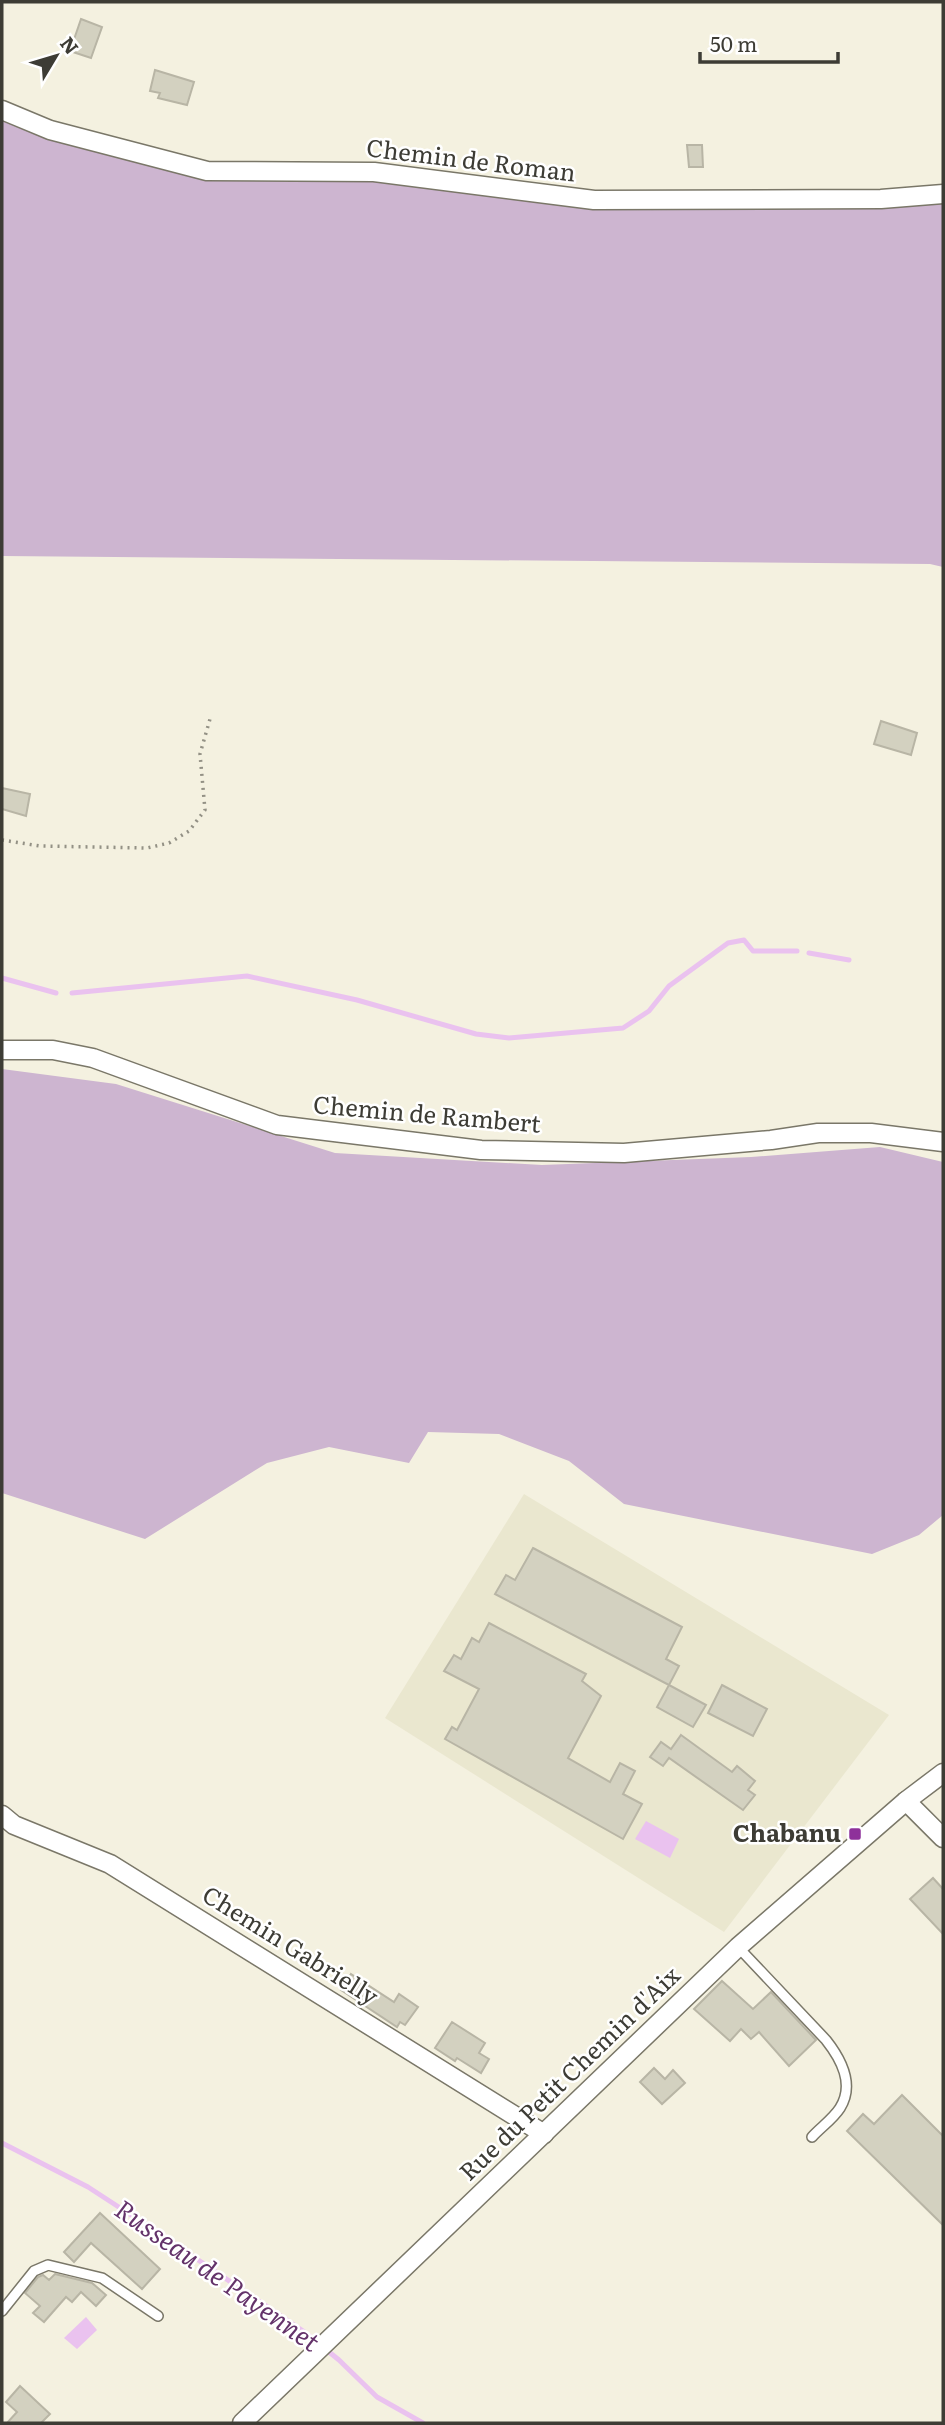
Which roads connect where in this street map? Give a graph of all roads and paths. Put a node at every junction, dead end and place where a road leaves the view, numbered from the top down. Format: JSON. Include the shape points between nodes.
{"nodes":[{"id":1,"x":2,"y":110,"type":"edge"},
{"id":2,"x":943,"y":194,"type":"edge"},
{"id":3,"x":209,"y":719,"type":"dead end"},
{"id":4,"x":2,"y":840,"type":"edge"},
{"id":5,"x":2,"y":1050,"type":"edge"},
{"id":6,"x":943,"y":1142,"type":"edge"},
{"id":7,"x":943,"y":1773,"type":"edge"},
{"id":8,"x":906,"y":1801,"type":"junction"},
{"id":9,"x":2,"y":1815,"type":"edge"},
{"id":10,"x":943,"y":1838,"type":"edge"},
{"id":11,"x":738,"y":1947,"type":"junction"},
{"id":12,"x":544,"y":2134,"type":"junction"},
{"id":13,"x":811,"y":2137,"type":"dead end"},
{"id":14,"x":2,"y":2311,"type":"edge"},
{"id":15,"x":158,"y":2316,"type":"dead end"},
{"id":16,"x":242,"y":2423,"type":"edge"}],
"edges":[{"from":1,"to":2,"type":"street","name":"Chemin de Roman","via":[[50,130],[207,171],[374,172],[594,200],[881,199]]},
{"from":3,"to":4,"type":"path","via":[[200,754],[205,810],[189,831],[169,843],[147,848],[40,846]]},
{"from":5,"to":6,"type":"street","name":"Chemin de Rambert","via":[[52,1050],[93,1058],[277,1125],[481,1150],[625,1153],[818,1133],[871,1133]]},
{"from":7,"to":8,"type":"street","name":"Rue du Petit Chemin d'Aix"},
{"from":8,"to":10,"type":"street"},
{"from":8,"to":11,"type":"street","name":"Rue du Petit Chemin d'Aix"},
{"from":9,"to":12,"type":"street","name":"Chemin Gabrielly","via":[[14,1825],[110,1864]]},
{"from":11,"to":12,"type":"street","name":"Rue du Petit Chemin d'Aix"},
{"from":11,"to":13,"type":"lane","via":[[826,2040],[845,2071],[840,2107]]},
{"from":12,"to":16,"type":"street","name":"Rue du Petit Chemin d'Aix"},
{"from":14,"to":15,"type":"lane","via":[[34,2271],[48,2265],[102,2278]]}]}
